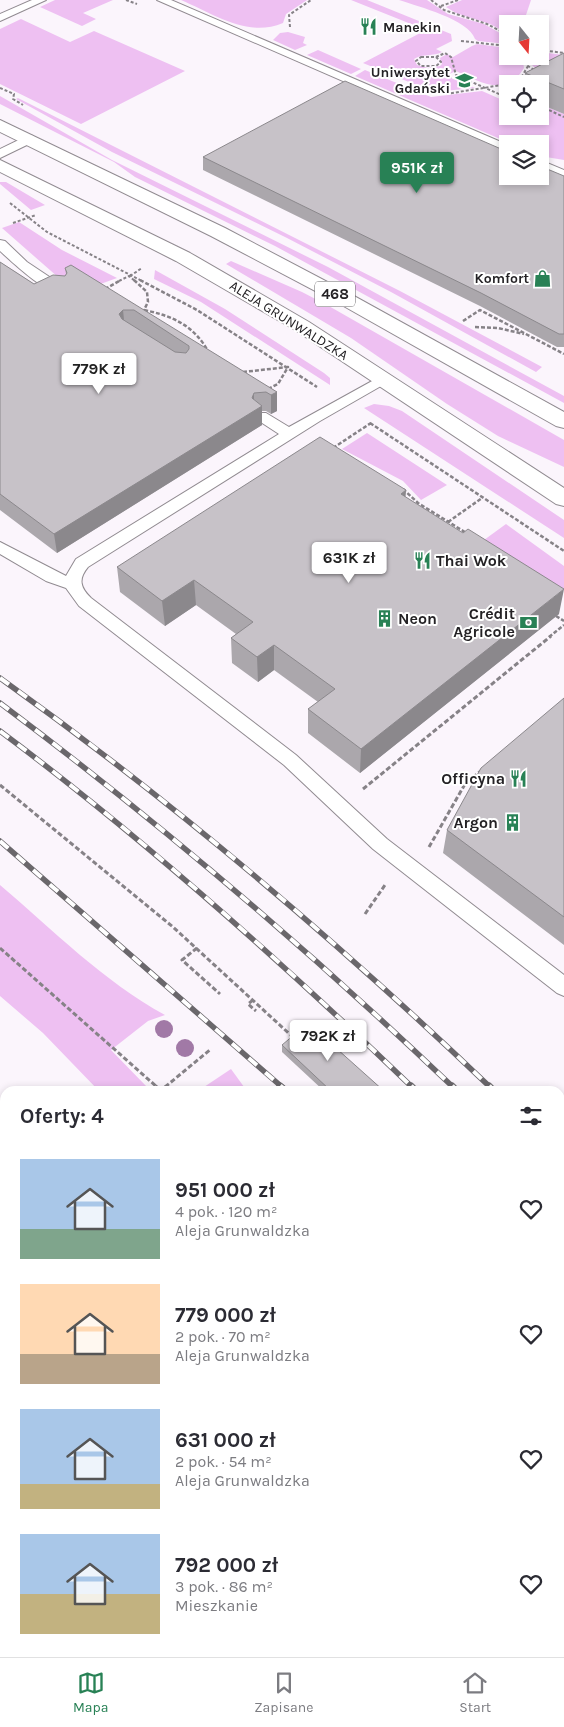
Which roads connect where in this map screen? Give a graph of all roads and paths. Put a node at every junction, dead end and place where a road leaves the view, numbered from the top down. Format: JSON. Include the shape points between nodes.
{"nodes":[{"id":1,"x":40,"y":0,"type":"edge"},
{"id":2,"x":126,"y":0,"type":"edge"},
{"id":3,"x":162,"y":0,"type":"edge"},
{"id":4,"x":311,"y":0,"type":"edge"},
{"id":5,"x":431,"y":0,"type":"edge"},
{"id":6,"x":458,"y":0,"type":"edge"},
{"id":7,"x":138,"y":4,"type":"dead end"},
{"id":8,"x":440,"y":6,"type":"junction"},
{"id":9,"x":0,"y":18,"type":"edge"},
{"id":10,"x":290,"y":28,"type":"dead end"},
{"id":11,"x":499,"y":30,"type":"edge"},
{"id":12,"x":460,"y":41,"type":"dead end"},
{"id":13,"x":499,"y":45,"type":"edge"},
{"id":14,"x":549,"y":51,"type":"edge"},
{"id":15,"x":564,"y":53,"type":"edge"},
{"id":16,"x":436,"y":57,"type":"junction"},
{"id":17,"x":528,"y":66,"type":"joint"},
{"id":18,"x":538,"y":72,"type":"edge"},
{"id":19,"x":523,"y":75,"type":"edge"},
{"id":20,"x":499,"y":86,"type":"edge"},
{"id":21,"x":0,"y":88,"type":"edge"},
{"id":22,"x":484,"y":88,"type":"junction"},
{"id":23,"x":14,"y":94,"type":"dead end"},
{"id":24,"x":499,"y":94,"type":"edge"},
{"id":25,"x":439,"y":96,"type":"dead end"},
{"id":26,"x":549,"y":110,"type":"edge"},
{"id":27,"x":564,"y":116,"type":"edge"},
{"id":28,"x":0,"y":125,"type":"edge"},
{"id":29,"x":30,"y":140,"type":"junction"},
{"id":30,"x":499,"y":146,"type":"edge"},
{"id":31,"x":0,"y":154,"type":"edge"},
{"id":32,"x":0,"y":165,"type":"edge"},
{"id":33,"x":549,"y":168,"type":"edge"},
{"id":34,"x":564,"y":175,"type":"edge"},
{"id":35,"x":7,"y":201,"type":"dead end"},
{"id":36,"x":29,"y":217,"type":"junction"},
{"id":37,"x":18,"y":221,"type":"dead end"},
{"id":38,"x":0,"y":244,"type":"edge"},
{"id":39,"x":130,"y":276,"type":"junction"},
{"id":40,"x":61,"y":291,"type":"edge"},
{"id":41,"x":100,"y":294,"type":"edge"},
{"id":42,"x":144,"y":310,"type":"junction"},
{"id":43,"x":140,"y":312,"type":"edge"},
{"id":44,"x":464,"y":321,"type":"dead end"},
{"id":45,"x":475,"y":327,"type":"dead end"},
{"id":46,"x":531,"y":337,"type":"junction"},
{"id":47,"x":564,"y":354,"type":"edge"},
{"id":48,"x":212,"y":359,"type":"edge"},
{"id":49,"x":288,"y":367,"type":"junction"},
{"id":50,"x":236,"y":371,"type":"edge"},
{"id":51,"x":243,"y":373,"type":"junction"},
{"id":52,"x":239,"y":375,"type":"edge"},
{"id":53,"x":383,"y":379,"type":"junction"},
{"id":54,"x":263,"y":391,"type":"edge"},
{"id":55,"x":341,"y":404,"type":"junction"},
{"id":56,"x":260,"y":416,"type":"edge"},
{"id":57,"x":564,"y":422,"type":"edge"},
{"id":58,"x":371,"y":423,"type":"junction"},
{"id":59,"x":289,"y":434,"type":"junction"},
{"id":60,"x":340,"y":454,"type":"edge"},
{"id":61,"x":401,"y":487,"type":"edge"},
{"id":62,"x":482,"y":498,"type":"junction"},
{"id":63,"x":564,"y":499,"type":"edge"},
{"id":64,"x":448,"y":522,"type":"junction"},
{"id":65,"x":441,"y":526,"type":"edge"},
{"id":66,"x":473,"y":537,"type":"edge"},
{"id":67,"x":0,"y":547,"type":"edge"},
{"id":68,"x":564,"y":551,"type":"edge"},
{"id":69,"x":72,"y":584,"type":"junction"},
{"id":70,"x":556,"y":616,"type":"edge"},
{"id":71,"x":564,"y":621,"type":"edge"},
{"id":72,"x":564,"y":625,"type":"edge"},
{"id":73,"x":488,"y":765,"type":"edge"},
{"id":74,"x":0,"y":785,"type":"edge"},
{"id":75,"x":361,"y":790,"type":"dead end"},
{"id":76,"x":429,"y":846,"type":"dead end"},
{"id":77,"x":388,"y":881,"type":"dead end"},
{"id":78,"x":366,"y":914,"type":"dead end"},
{"id":79,"x":0,"y":948,"type":"edge"},
{"id":80,"x":197,"y":948,"type":"junction"},
{"id":81,"x":564,"y":987,"type":"edge"},
{"id":82,"x":220,"y":994,"type":"dead end"},
{"id":83,"x":253,"y":1000,"type":"junction"},
{"id":84,"x":256,"y":1011,"type":"dead end"},
{"id":85,"x":296,"y":1039,"type":"edge"},
{"id":86,"x":211,"y":1049,"type":"dead end"},
{"id":87,"x":155,"y":1086,"type":"edge"},
{"id":88,"x":167,"y":1086,"type":"edge"}],
"edges":[{"from":1,"to":9,"type":"lane"},
{"from":2,"to":7,"type":"path"},
{"from":3,"to":30,"type":"lane"},
{"from":4,"to":10,"type":"path","via":[[289,15]]},
{"from":5,"to":8,"type":"path"},
{"from":6,"to":8,"type":"path"},
{"from":8,"to":11,"type":"path"},
{"from":12,"to":13,"type":"path"},
{"from":14,"to":15,"type":"path"},
{"from":16,"to":16,"type":"path","via":[[441,62],[432,67],[421,66],[416,61],[421,57]]},
{"from":16,"to":22,"type":"path","via":[[445,53],[450,57],[456,75]]},
{"from":17,"to":18,"type":"path"},
{"from":17,"to":19,"type":"path"},
{"from":20,"to":22,"type":"path"},
{"from":21,"to":23,"type":"path"},
{"from":22,"to":24,"type":"path"},
{"from":22,"to":25,"type":"path"},
{"from":26,"to":27,"type":"path"},
{"from":28,"to":29,"type":"main road","number":"468"},
{"from":29,"to":31,"type":"lane"},
{"from":29,"to":57,"type":"main road","number":"468","via":[[244,245]]},
{"from":32,"to":53,"type":"main road","name":"ALEJA GRUNWALDZKA","number":"468","via":[[229,283]]},
{"from":33,"to":34,"type":"lane"},
{"from":35,"to":36,"type":"path"},
{"from":36,"to":37,"type":"path"},
{"from":36,"to":39,"type":"path","via":[[47,232]]},
{"from":38,"to":40,"type":"lane","via":[[22,265]]},
{"from":39,"to":41,"type":"path"},
{"from":39,"to":42,"type":"path","via":[[147,292],[148,302]]},
{"from":39,"to":49,"type":"path","via":[[197,310]]},
{"from":42,"to":43,"type":"path"},
{"from":42,"to":48,"type":"path","via":[[168,316],[190,327],[203,340]]},
{"from":44,"to":46,"type":"path","via":[[480,310]]},
{"from":45,"to":46,"type":"path","via":[[498,328]]},
{"from":46,"to":47,"type":"path"},
{"from":49,"to":51,"type":"path"},
{"from":49,"to":54,"type":"path","via":[[278,384]]},
{"from":49,"to":55,"type":"path"},
{"from":50,"to":51,"type":"path"},
{"from":51,"to":52,"type":"path"},
{"from":53,"to":55,"type":"lane"},
{"from":53,"to":63,"type":"main road","name":"ALEJA GRUNWALDZKA","number":"468"},
{"from":55,"to":58,"type":"path"},
{"from":55,"to":59,"type":"lane"},
{"from":56,"to":59,"type":"lane"},
{"from":58,"to":60,"type":"path","via":[[331,449]]},
{"from":58,"to":62,"type":"path"},
{"from":59,"to":69,"type":"lane","via":[[82,563],[73,573]]},
{"from":61,"to":64,"type":"path","via":[[418,503]]},
{"from":62,"to":64,"type":"path"},
{"from":62,"to":68,"type":"path"},
{"from":64,"to":65,"type":"path"},
{"from":64,"to":66,"type":"path"},
{"from":67,"to":69,"type":"lane","via":[[52,577]]},
{"from":69,"to":81,"type":"lane","via":[[76,594],[85,602],[290,760],[380,844]]},
{"from":70,"to":71,"type":"path"},
{"from":72,"to":75,"type":"path"},
{"from":73,"to":76,"type":"path","via":[[465,784]]},
{"from":74,"to":80,"type":"path"},
{"from":77,"to":78,"type":"path"},
{"from":79,"to":87,"type":"path"},
{"from":80,"to":82,"type":"path","via":[[182,960]]},
{"from":80,"to":83,"type":"path"},
{"from":83,"to":84,"type":"path","via":[[248,1004]]},
{"from":83,"to":85,"type":"path"},
{"from":86,"to":88,"type":"path"}]}
